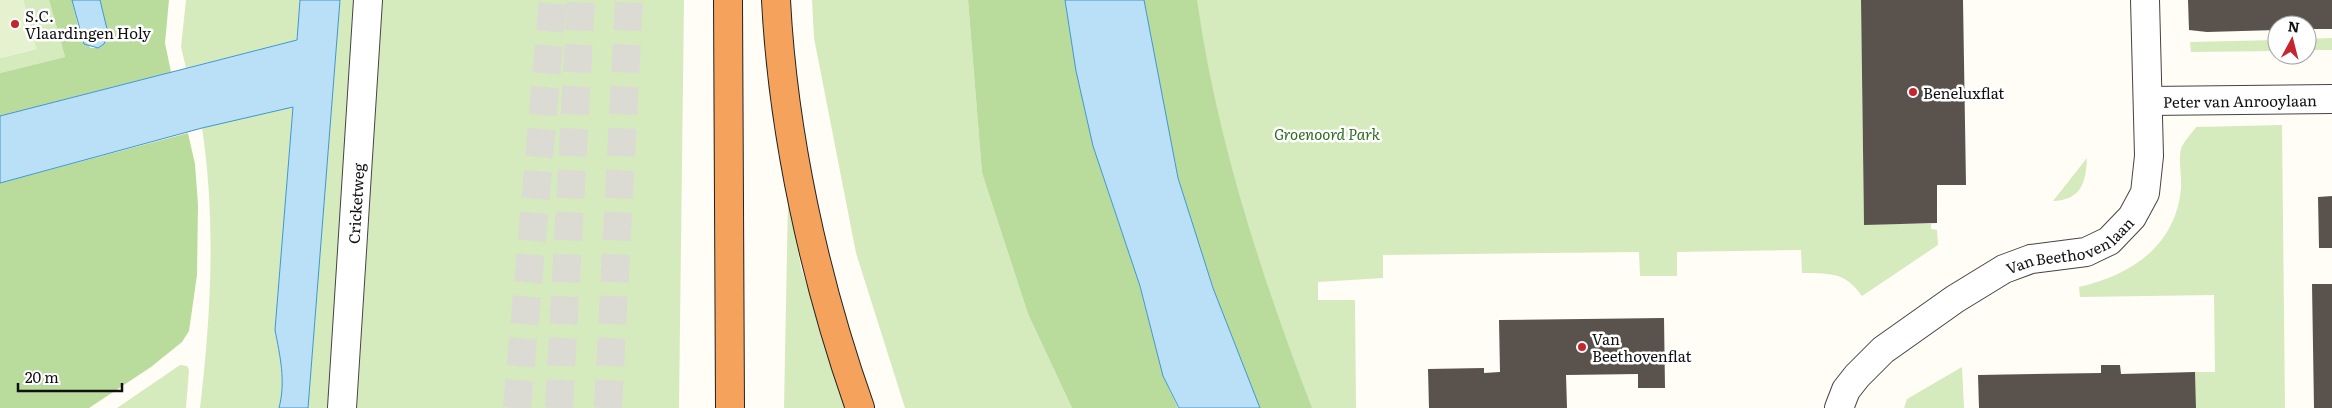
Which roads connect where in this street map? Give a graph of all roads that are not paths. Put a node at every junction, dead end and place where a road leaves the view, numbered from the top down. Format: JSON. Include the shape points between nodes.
{"nodes":[{"id":1,"x":368,"y":0,"type":"edge"},
{"id":2,"x":728,"y":0,"type":"edge"},
{"id":3,"x":776,"y":0,"type":"edge"},
{"id":4,"x":2145,"y":0,"type":"edge"},
{"id":5,"x":2332,"y":99,"type":"edge"},
{"id":6,"x":2148,"y":101,"type":"junction"},
{"id":7,"x":342,"y":408,"type":"edge"},
{"id":8,"x":730,"y":408,"type":"edge"},
{"id":9,"x":860,"y":408,"type":"edge"},
{"id":10,"x":1839,"y":408,"type":"edge"}],
"edges":[{"from":1,"to":7,"type":"street","name":"Cricketweg"},
{"from":2,"to":8,"type":"highway"},
{"from":3,"to":9,"type":"highway","via":[[778,43],[793,150],[840,351]]},
{"from":4,"to":6,"type":"street","name":"Van Beethovenlaan"},
{"from":5,"to":6,"type":"street","name":"Peter van Anrooylaan"},
{"from":6,"to":10,"type":"street","name":"Van Beethovenlaan","via":[[2149,156],[2145,193],[2132,217],[2109,241],[2086,252],[2031,259],[2004,268],[1882,350],[1846,390]]}]}
